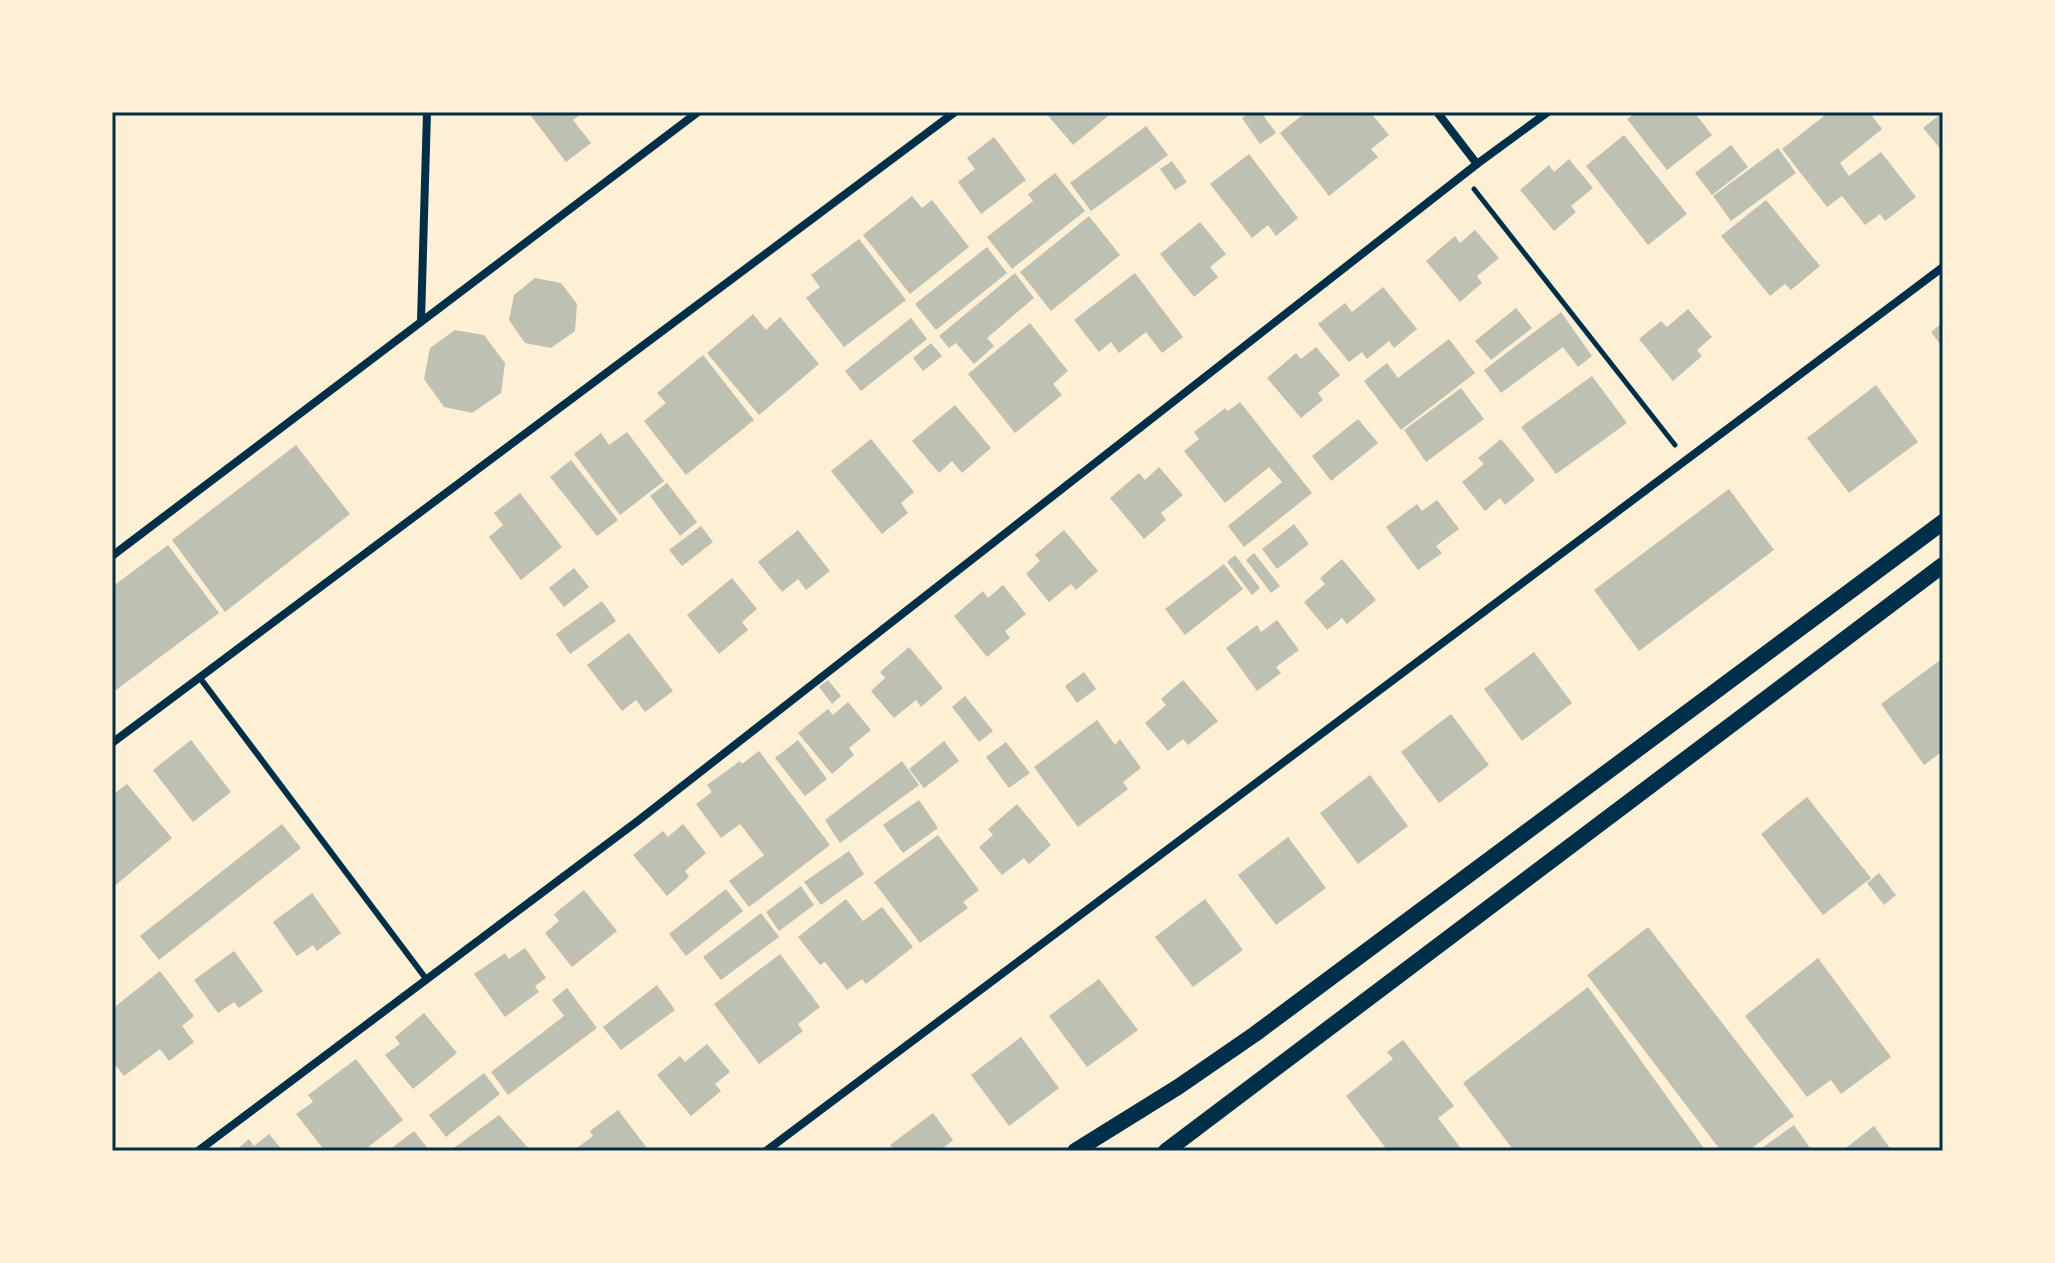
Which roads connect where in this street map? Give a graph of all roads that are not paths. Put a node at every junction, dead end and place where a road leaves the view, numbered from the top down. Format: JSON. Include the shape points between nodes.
{"nodes":[{"id":1,"x":427,"y":112,"type":"edge"},
{"id":2,"x":698,"y":112,"type":"edge"},
{"id":3,"x":955,"y":112,"type":"edge"},
{"id":4,"x":1437,"y":112,"type":"edge"},
{"id":5,"x":1548,"y":112,"type":"edge"},
{"id":6,"x":1477,"y":164,"type":"junction"},
{"id":7,"x":1943,"y":267,"type":"edge"},
{"id":8,"x":421,"y":321,"type":"junction"},
{"id":9,"x":1943,"y":522,"type":"edge"},
{"id":10,"x":112,"y":556,"type":"edge"},
{"id":11,"x":1943,"y":565,"type":"edge"},
{"id":12,"x":200,"y":678,"type":"junction"},
{"id":13,"x":112,"y":743,"type":"edge"},
{"id":14,"x":427,"y":980,"type":"junction"},
{"id":15,"x":198,"y":1151,"type":"edge"},
{"id":16,"x":766,"y":1151,"type":"edge"},
{"id":17,"x":1075,"y":1151,"type":"edge"},
{"id":18,"x":1166,"y":1151,"type":"edge"}],
"edges":[{"from":1,"to":8,"type":"street"},
{"from":2,"to":8,"type":"street"},
{"from":3,"to":12,"type":"street"},
{"from":4,"to":6,"type":"street"},
{"from":5,"to":6,"type":"street"},
{"from":6,"to":14,"type":"street","via":[[651,811]]},
{"from":7,"to":16,"type":"street"},
{"from":8,"to":10,"type":"street"},
{"from":9,"to":17,"type":"main road","via":[[1255,1034]]},
{"from":11,"to":18,"type":"main road"},
{"from":12,"to":13,"type":"street"},
{"from":12,"to":14,"type":"lane"},
{"from":14,"to":15,"type":"street"}]}
